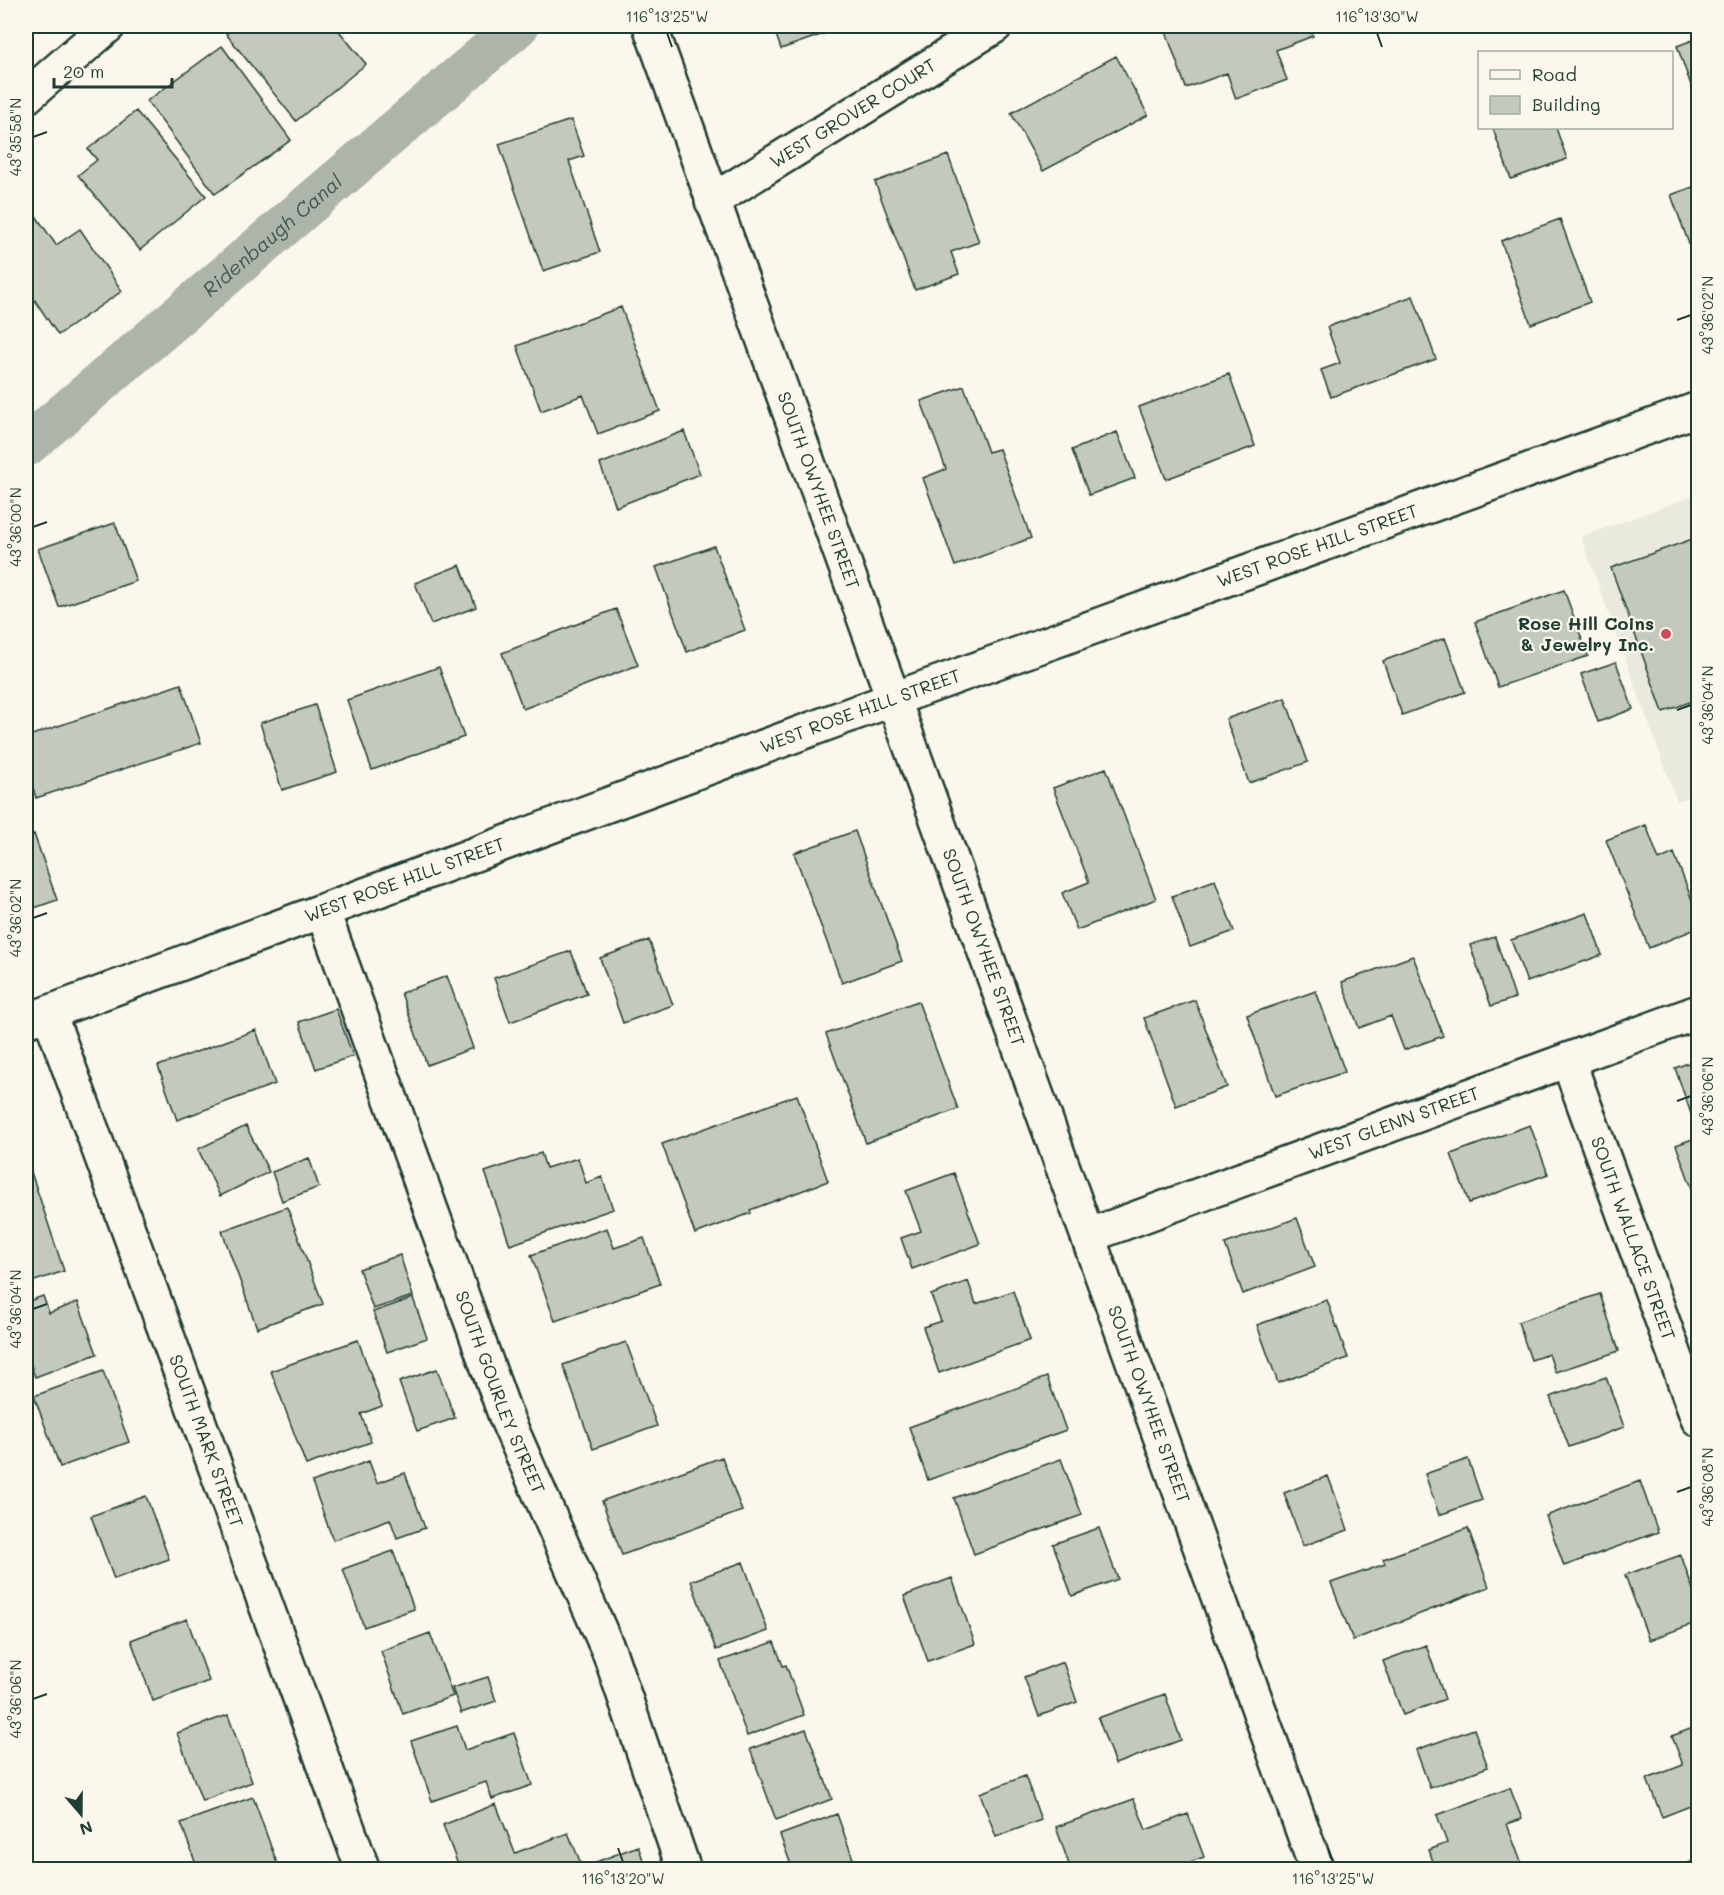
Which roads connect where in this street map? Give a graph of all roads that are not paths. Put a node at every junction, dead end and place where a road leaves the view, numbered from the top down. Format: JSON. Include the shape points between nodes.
{"nodes":[{"id":1,"x":108,"y":26,"type":"edge"},
{"id":2,"x":650,"y":26,"type":"edge"},
{"id":3,"x":995,"y":26,"type":"edge"},
{"id":4,"x":26,"y":97,"type":"edge"},
{"id":5,"x":712,"y":201,"type":"junction"},
{"id":6,"x":1698,"y":410,"type":"edge"},
{"id":7,"x":893,"y":699,"type":"junction"},
{"id":8,"x":323,"y":912,"type":"junction"},
{"id":9,"x":1698,"y":1012,"type":"edge"},
{"id":10,"x":37,"y":1017,"type":"edge"},
{"id":11,"x":1568,"y":1060,"type":"junction"},
{"id":12,"x":1088,"y":1236,"type":"junction"},
{"id":13,"x":1698,"y":1419,"type":"edge"},
{"id":14,"x":363,"y":1869,"type":"edge"},
{"id":15,"x":684,"y":1869,"type":"edge"},
{"id":16,"x":1317,"y":1869,"type":"edge"}],
"edges":[{"from":1,"to":4,"type":"street"},
{"from":2,"to":5,"type":"street","name":"SOUTH OWYHEE STREET"},
{"from":3,"to":5,"type":"street","name":"WEST GROVER COURT"},
{"from":5,"to":7,"type":"street","name":"SOUTH OWYHEE STREET"},
{"from":6,"to":7,"type":"street","name":"WEST ROSE HILL STREET"},
{"from":7,"to":8,"type":"street","name":"WEST ROSE HILL STREET"},
{"from":7,"to":12,"type":"street","name":"SOUTH OWYHEE STREET"},
{"from":8,"to":10,"type":"street","name":"WEST ROSE HILL STREET"},
{"from":8,"to":15,"type":"street","name":"SOUTH GOURLEY STREET","via":[[506,1417],[610,1654]]},
{"from":9,"to":11,"type":"street","name":"WEST GLENN STREET"},
{"from":10,"to":14,"type":"street","name":"SOUTH MARK STREET"},
{"from":11,"to":12,"type":"street","name":"WEST GLENN STREET"},
{"from":11,"to":13,"type":"street","name":"SOUTH WALLACE STREET"},
{"from":12,"to":16,"type":"street","name":"SOUTH OWYHEE STREET"}]}
